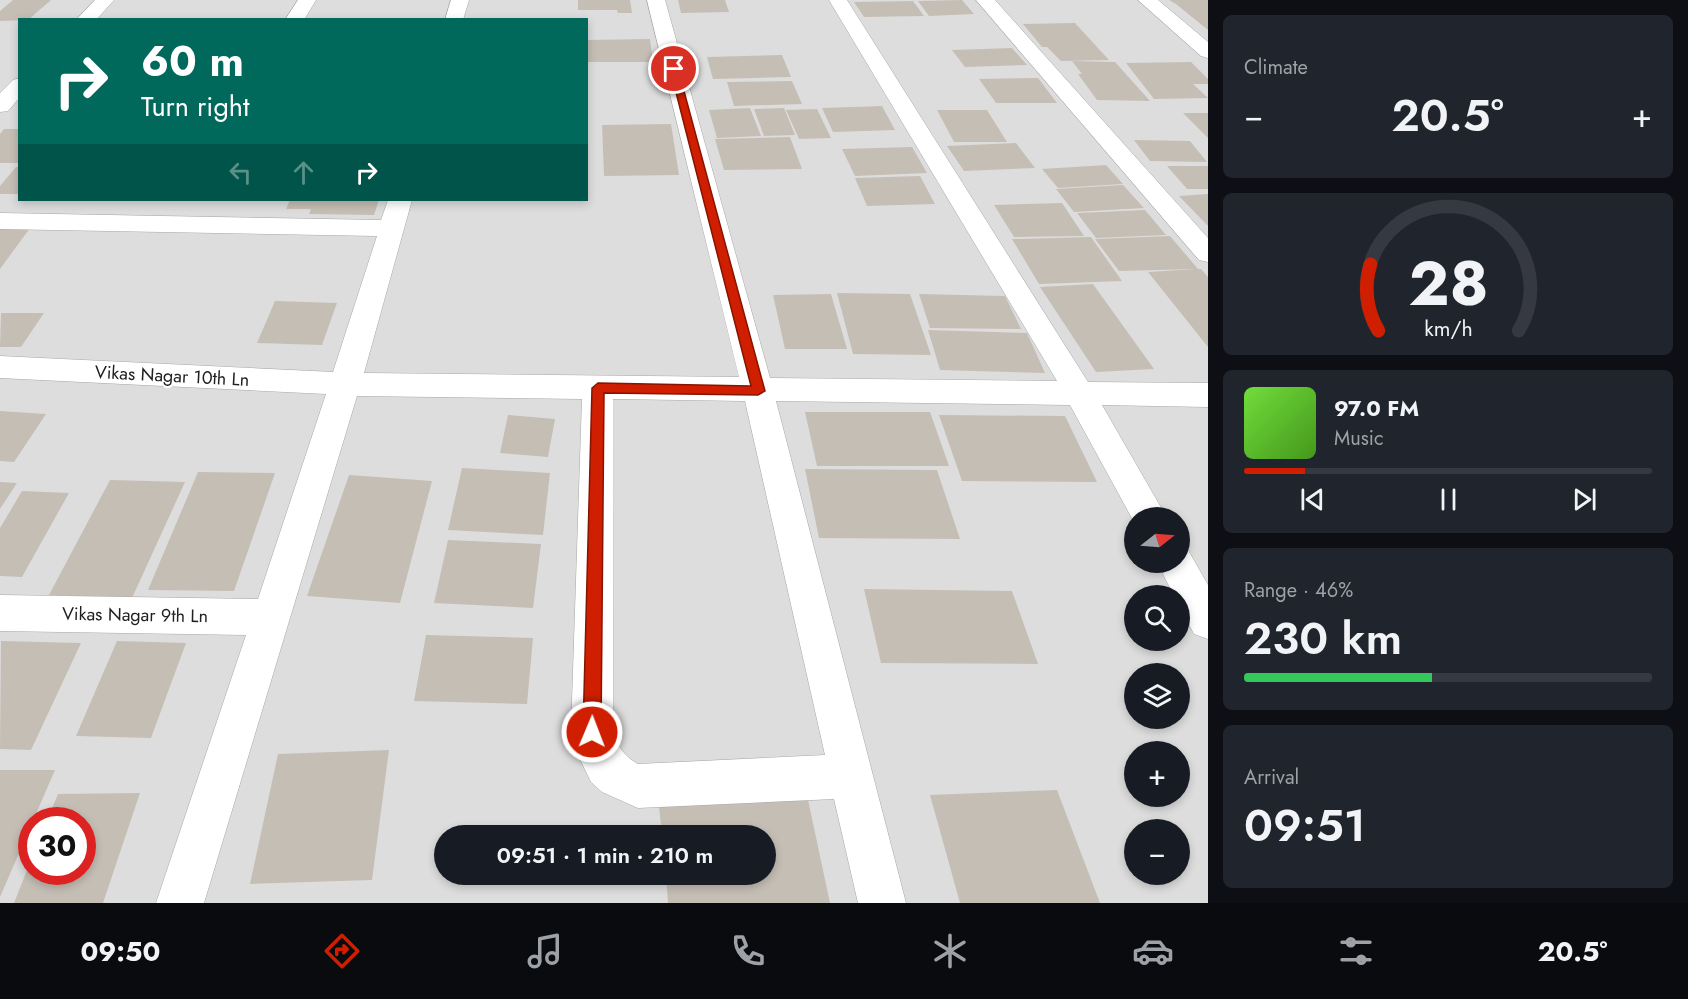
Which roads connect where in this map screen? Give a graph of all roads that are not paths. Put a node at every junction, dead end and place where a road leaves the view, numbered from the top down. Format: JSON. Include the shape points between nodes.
{"nodes":[{"id":1,"x":105,"y":0,"type":"edge"},
{"id":2,"x":307,"y":0,"type":"edge"},
{"id":3,"x":460,"y":0,"type":"edge"},
{"id":4,"x":656,"y":0,"type":"edge"},
{"id":5,"x":838,"y":0,"type":"edge"},
{"id":6,"x":985,"y":0,"type":"edge"},
{"id":7,"x":1147,"y":0,"type":"edge"},
{"id":8,"x":87,"y":18,"type":"edge"},
{"id":9,"x":295,"y":18,"type":"edge"},
{"id":10,"x":455,"y":18,"type":"edge"},
{"id":11,"x":1208,"y":52,"type":"edge"},
{"id":12,"x":16,"y":73,"type":"edge"},
{"id":13,"x":0,"y":105,"type":"edge"},
{"id":14,"x":396,"y":214,"type":"edge"},
{"id":15,"x":0,"y":221,"type":"edge"},
{"id":16,"x":1208,"y":254,"type":"edge"},
{"id":17,"x":0,"y":367,"type":"edge"},
{"id":18,"x":345,"y":384,"type":"junction"},
{"id":19,"x":598,"y":388,"type":"junction"},
{"id":20,"x":758,"y":391,"type":"junction"},
{"id":21,"x":1080,"y":394,"type":"junction"},
{"id":22,"x":1208,"y":395,"type":"edge"},
{"id":23,"x":1144,"y":507,"type":"edge"},
{"id":24,"x":1181,"y":573,"type":"edge"},
{"id":25,"x":0,"y":613,"type":"edge"},
{"id":26,"x":271,"y":617,"type":"junction"},
{"id":27,"x":1208,"y":621,"type":"edge"},
{"id":28,"x":851,"y":776,"type":"junction"},
{"id":29,"x":180,"y":903,"type":"edge"},
{"id":30,"x":882,"y":903,"type":"edge"}],
"edges":[{"from":1,"to":8,"type":"street"},
{"from":2,"to":9,"type":"street"},
{"from":3,"to":10,"type":"street"},
{"from":4,"to":20,"type":"street"},
{"from":5,"to":21,"type":"street"},
{"from":6,"to":16,"type":"street"},
{"from":7,"to":11,"type":"street"},
{"from":12,"to":13,"type":"street"},
{"from":14,"to":15,"type":"street"},
{"from":14,"to":18,"type":"street"},
{"from":17,"to":18,"type":"street","name":"Vikas Nagar 10th Ln"},
{"from":18,"to":19,"type":"street","name":"Vikas Nagar 10th Ln"},
{"from":18,"to":26,"type":"street"},
{"from":19,"to":20,"type":"street","name":"Vikas Nagar 10th Ln"},
{"from":19,"to":28,"type":"street","via":[[592,732],[599,758],[615,777],[638,786]]},
{"from":20,"to":21,"type":"street","name":"Vikas Nagar 10th Ln"},
{"from":20,"to":28,"type":"street"},
{"from":21,"to":22,"type":"street","name":"Vikas Nagar 10th Ln"},
{"from":21,"to":23,"type":"street"},
{"from":24,"to":27,"type":"street"},
{"from":25,"to":26,"type":"street","name":"Vikas Nagar 9th Ln"},
{"from":26,"to":29,"type":"street"},
{"from":28,"to":30,"type":"street"}]}
